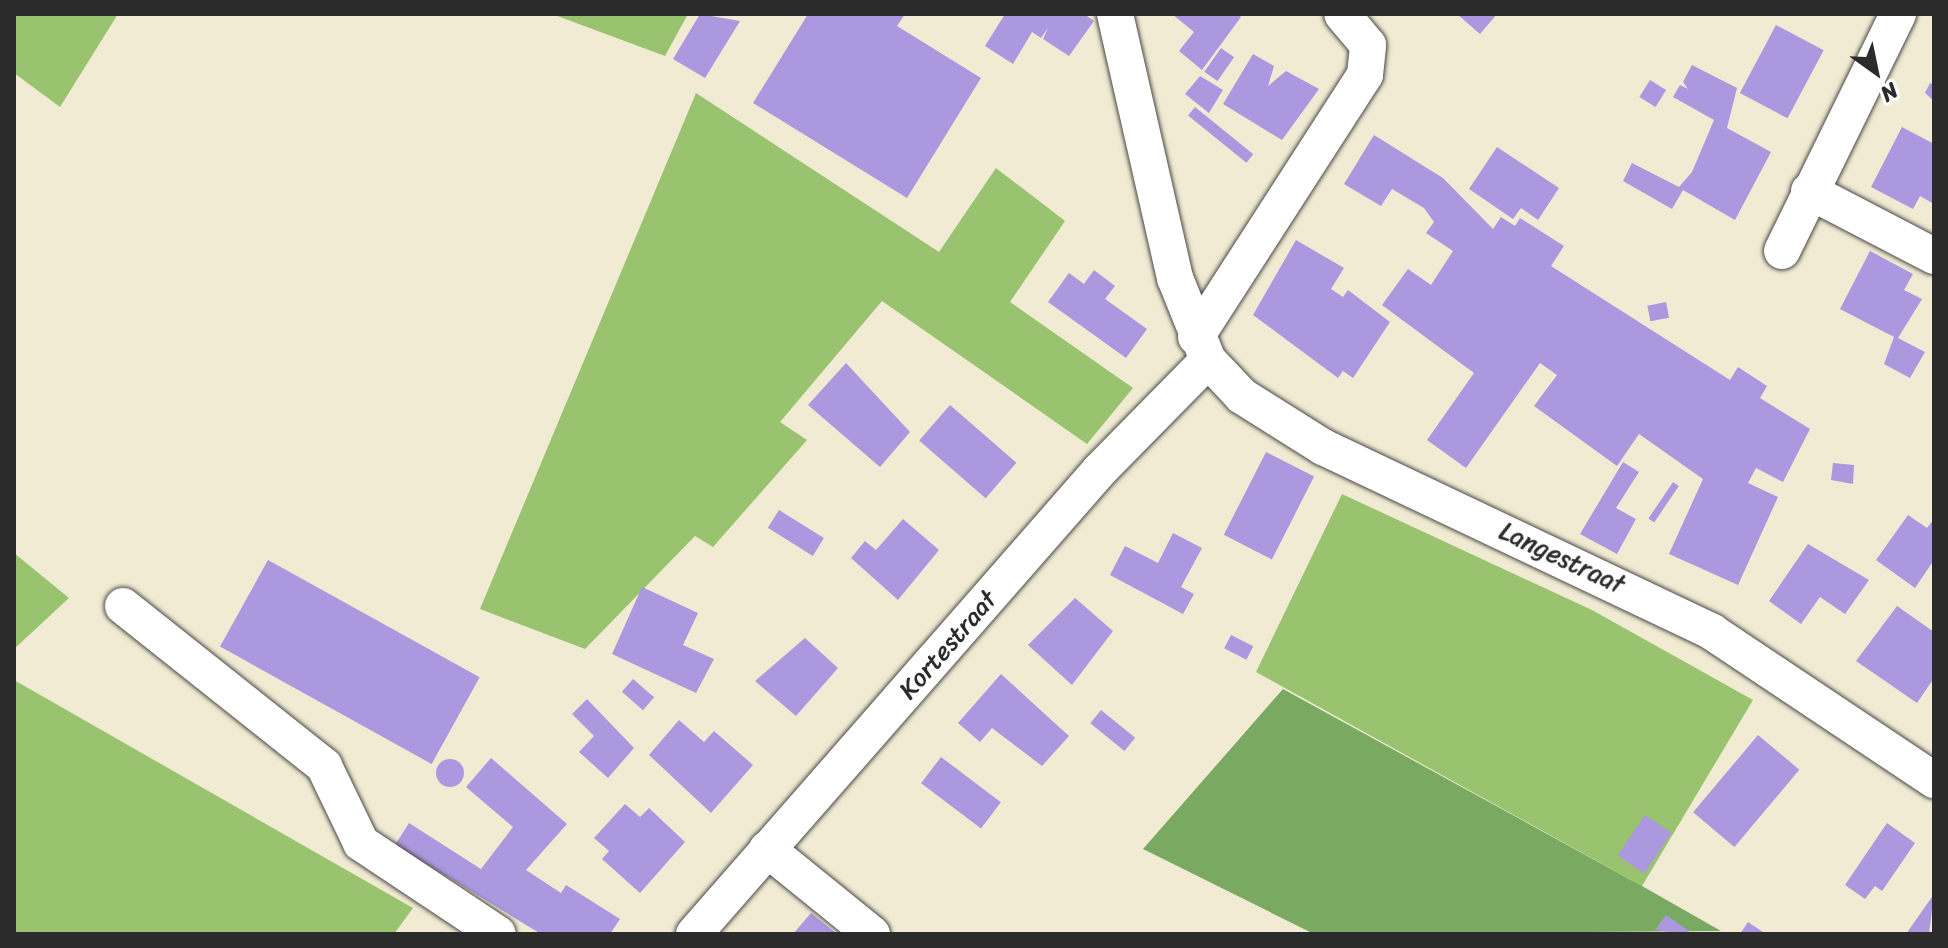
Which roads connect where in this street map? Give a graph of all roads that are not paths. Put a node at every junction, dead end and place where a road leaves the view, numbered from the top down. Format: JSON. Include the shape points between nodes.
{"nodes":[{"id":1,"x":1115,"y":14,"type":"edge"},
{"id":2,"x":1342,"y":14,"type":"edge"},
{"id":3,"x":1898,"y":14,"type":"edge"},
{"id":4,"x":1809,"y":191,"type":"junction"},
{"id":5,"x":1782,"y":251,"type":"dead end"},
{"id":6,"x":1934,"y":256,"type":"edge"},
{"id":7,"x":1202,"y":349,"type":"junction"},
{"id":8,"x":123,"y":606,"type":"dead end"},
{"id":9,"x":1934,"y":780,"type":"edge"},
{"id":10,"x":767,"y":849,"type":"junction"},
{"id":11,"x":498,"y":934,"type":"edge"},
{"id":12,"x":694,"y":934,"type":"edge"},
{"id":13,"x":872,"y":934,"type":"edge"}],
"edges":[{"from":1,"to":7,"type":"street","name":"Langestraat","via":[[1175,278]]},
{"from":2,"to":7,"type":"street","via":[[1368,45],[1365,75]]},
{"from":3,"to":4,"type":"street"},
{"from":4,"to":5,"type":"street"},
{"from":4,"to":6,"type":"street"},
{"from":7,"to":9,"type":"street","name":"Langestraat","via":[[1242,396],[1323,447],[1712,632]]},
{"from":7,"to":10,"type":"street","name":"Kortestraat"},
{"from":8,"to":11,"type":"street","via":[[324,766],[361,843]]},
{"from":10,"to":12,"type":"street","name":"Kortestraat"},
{"from":10,"to":13,"type":"street"}]}
